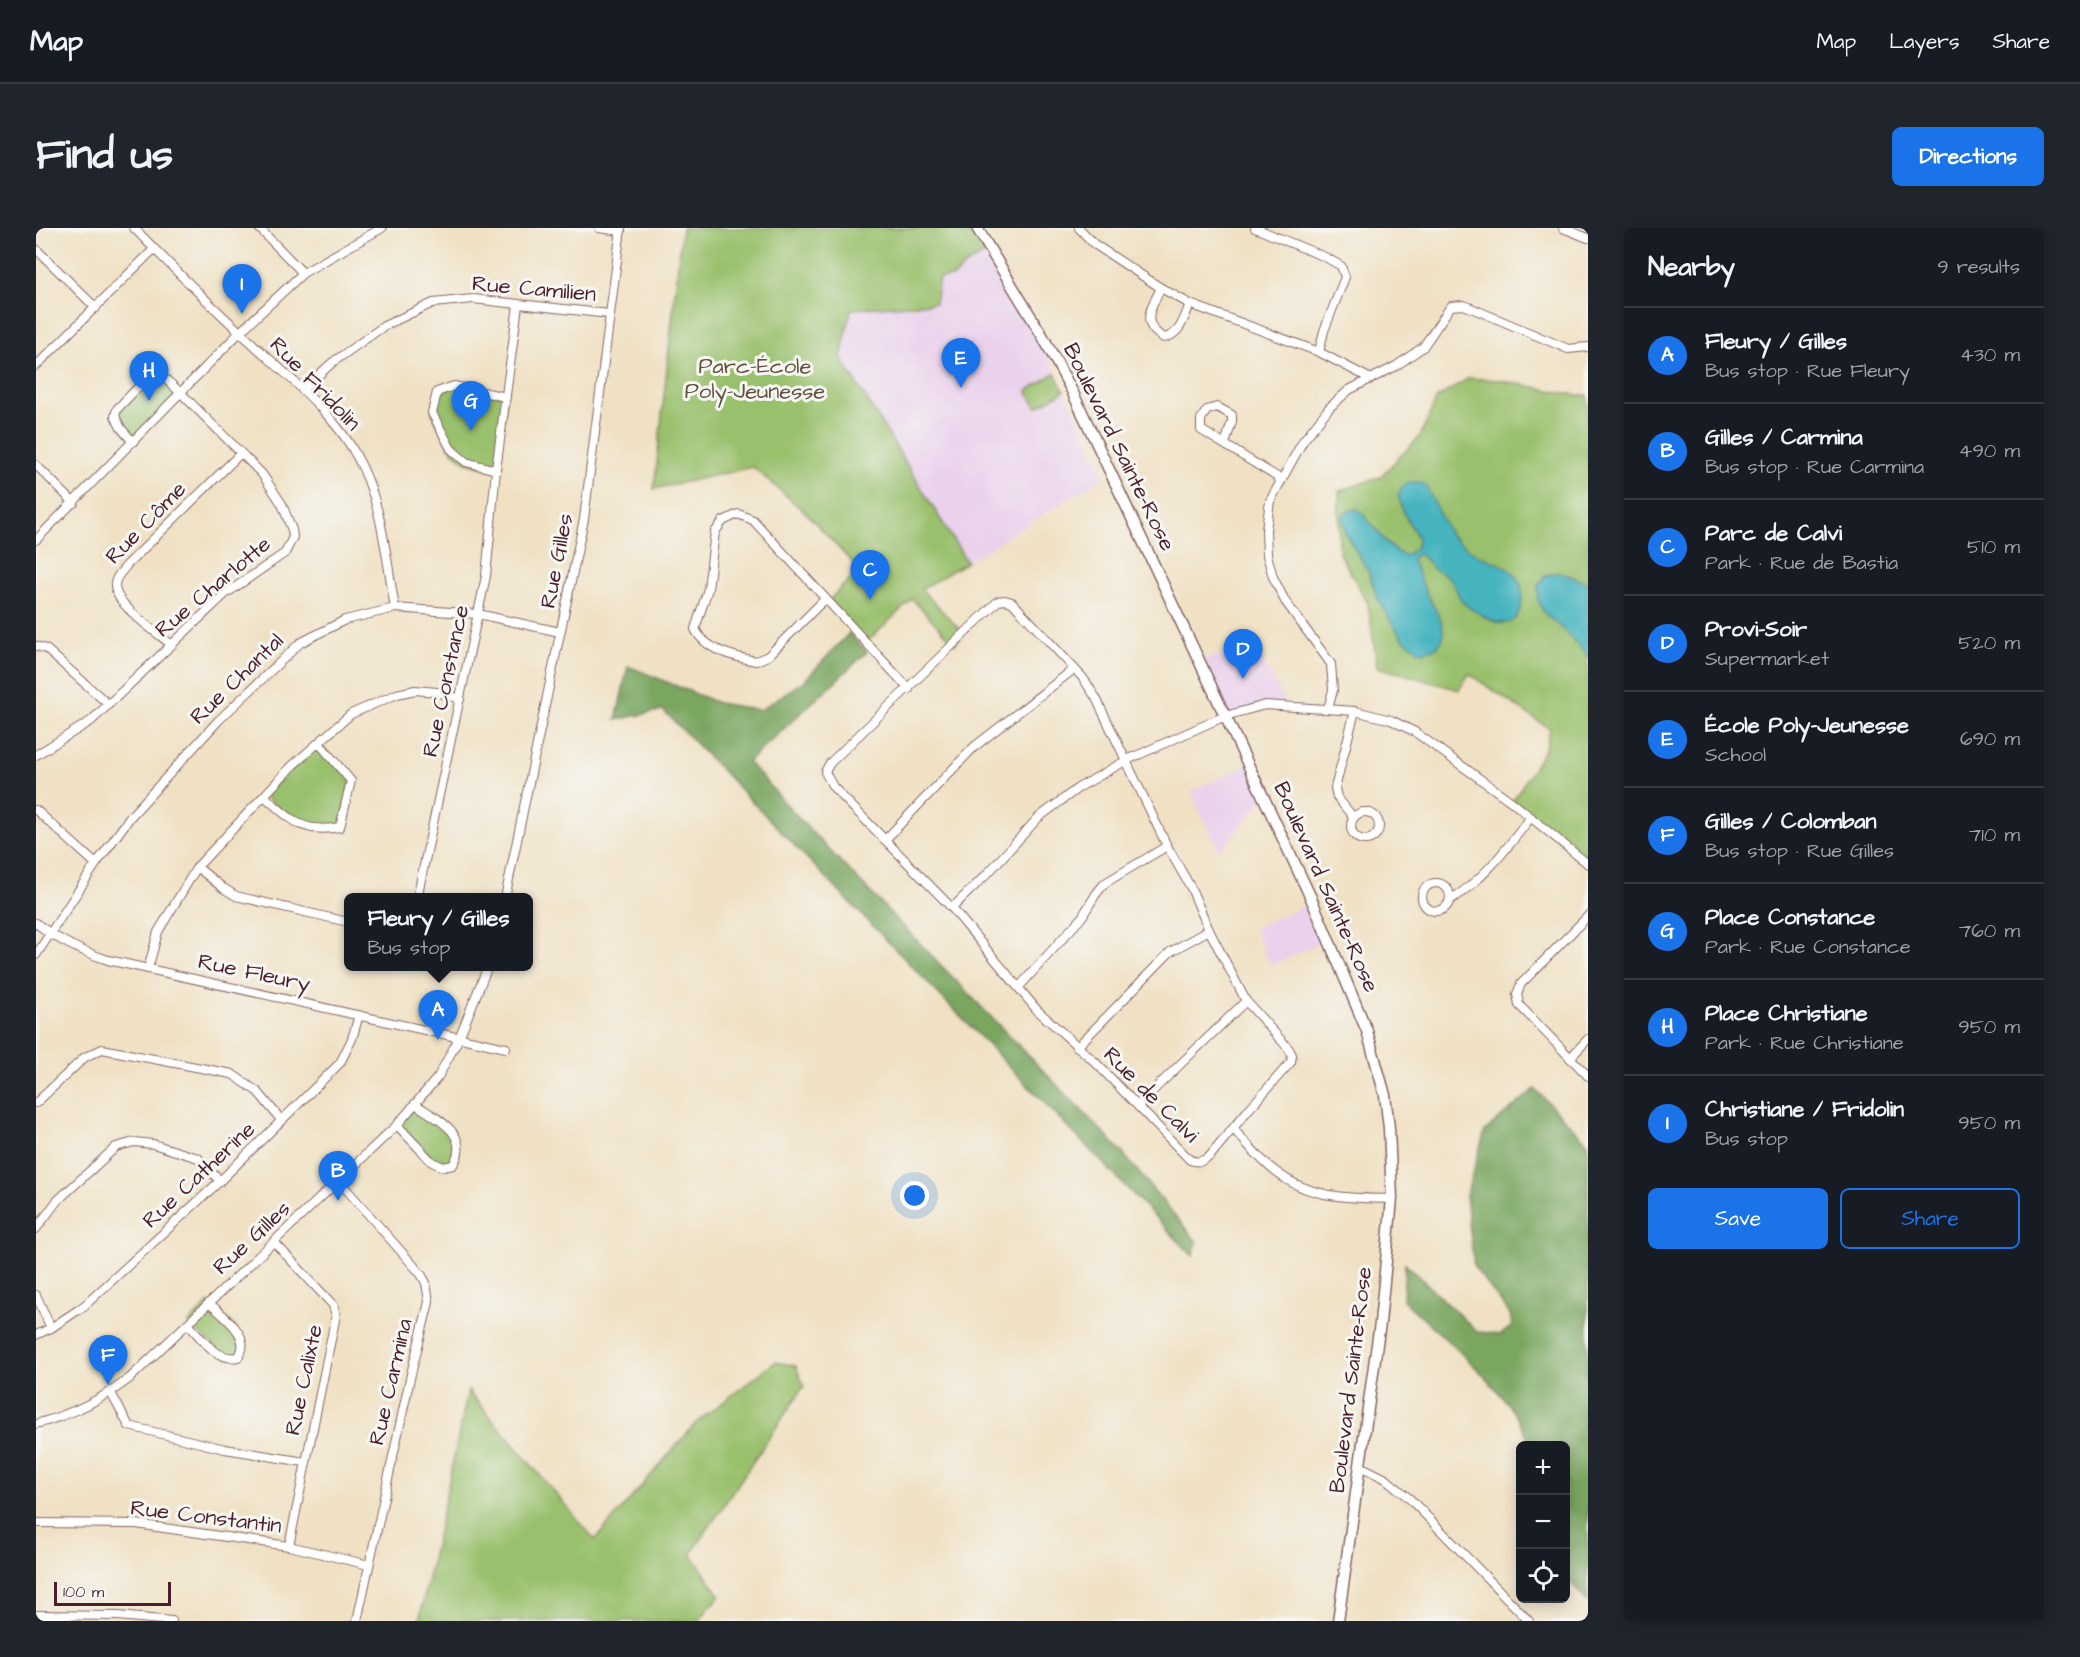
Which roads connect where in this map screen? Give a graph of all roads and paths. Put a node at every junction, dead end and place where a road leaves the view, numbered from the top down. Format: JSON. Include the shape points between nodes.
{"nodes":[{"id":1,"x":134,"y":228,"type":"edge"},
{"id":2,"x":259,"y":228,"type":"edge"},
{"id":3,"x":599,"y":228,"type":"edge"},
{"id":4,"x":977,"y":228,"type":"edge"},
{"id":5,"x":1079,"y":228,"type":"edge"},
{"id":6,"x":1255,"y":228,"type":"edge"},
{"id":7,"x":1563,"y":228,"type":"edge"},
{"id":8,"x":378,"y":229,"type":"edge"},
{"id":9,"x":621,"y":230,"type":"edge"},
{"id":10,"x":1588,"y":238,"type":"edge"},
{"id":11,"x":36,"y":249,"type":"edge"},
{"id":12,"x":154,"y":249,"type":"junction"},
{"id":13,"x":303,"y":273,"type":"junction"},
{"id":14,"x":1161,"y":288,"type":"junction"},
{"id":15,"x":1190,"y":304,"type":"junction"},
{"id":16,"x":518,"y":305,"type":"junction"},
{"id":17,"x":96,"y":308,"type":"junction"},
{"id":18,"x":609,"y":314,"type":"junction"},
{"id":19,"x":240,"y":332,"type":"junction"},
{"id":20,"x":1588,"y":347,"type":"edge"},
{"id":21,"x":1319,"y":352,"type":"junction"},
{"id":22,"x":36,"y":366,"type":"edge"},
{"id":23,"x":1371,"y":379,"type":"junction"},
{"id":24,"x":302,"y":390,"type":"junction"},
{"id":25,"x":181,"y":393,"type":"junction"},
{"id":26,"x":506,"y":397,"type":"junction"},
{"id":27,"x":134,"y":442,"type":"junction"},
{"id":28,"x":1225,"y":444,"type":"junction"},
{"id":29,"x":241,"y":453,"type":"junction"},
{"id":30,"x":36,"y":465,"type":"edge"},
{"id":31,"x":496,"y":470,"type":"junction"},
{"id":32,"x":1282,"y":480,"type":"junction"},
{"id":33,"x":74,"y":503,"type":"junction"},
{"id":34,"x":36,"y":540,"type":"edge"},
{"id":35,"x":825,"y":599,"type":"junction"},
{"id":36,"x":395,"y":608,"type":"junction"},
{"id":37,"x":478,"y":614,"type":"junction"},
{"id":38,"x":560,"y":632,"type":"junction"},
{"id":39,"x":172,"y":645,"type":"junction"},
{"id":40,"x":36,"y":646,"type":"edge"},
{"id":41,"x":1074,"y":669,"type":"junction"},
{"id":42,"x":909,"y":689,"type":"junction"},
{"id":43,"x":460,"y":699,"type":"junction"},
{"id":44,"x":108,"y":704,"type":"junction"},
{"id":45,"x":1328,"y":709,"type":"junction"},
{"id":46,"x":1355,"y":711,"type":"junction"},
{"id":47,"x":1225,"y":716,"type":"junction"},
{"id":48,"x":319,"y":743,"type":"junction"},
{"id":49,"x":36,"y":755,"type":"edge"},
{"id":50,"x":1126,"y":760,"type":"junction"},
{"id":51,"x":264,"y":796,"type":"junction"},
{"id":52,"x":36,"y":810,"type":"edge"},
{"id":53,"x":1353,"y":817,"type":"dead end"},
{"id":54,"x":1531,"y":817,"type":"junction"},
{"id":55,"x":885,"y":840,"type":"junction"},
{"id":56,"x":1167,"y":846,"type":"junction"},
{"id":57,"x":96,"y":864,"type":"junction"},
{"id":58,"x":1588,"y":864,"type":"edge"},
{"id":59,"x":197,"y":867,"type":"junction"},
{"id":60,"x":418,"y":893,"type":"edge"},
{"id":61,"x":506,"y":893,"type":"edge"},
{"id":62,"x":1450,"y":900,"type":"dead end"},
{"id":63,"x":952,"y":908,"type":"junction"},
{"id":64,"x":1588,"y":916,"type":"edge"},
{"id":65,"x":344,"y":921,"type":"edge"},
{"id":66,"x":36,"y":923,"type":"edge"},
{"id":67,"x":1209,"y":930,"type":"junction"},
{"id":68,"x":51,"y":935,"type":"junction"},
{"id":69,"x":36,"y":955,"type":"edge"},
{"id":70,"x":148,"y":969,"type":"junction"},
{"id":71,"x":486,"y":971,"type":"edge"},
{"id":72,"x":1019,"y":987,"type":"junction"},
{"id":73,"x":1246,"y":1001,"type":"junction"},
{"id":74,"x":359,"y":1015,"type":"junction"},
{"id":75,"x":459,"y":1038,"type":"junction"},
{"id":76,"x":1588,"y":1039,"type":"edge"},
{"id":77,"x":1077,"y":1047,"type":"junction"},
{"id":78,"x":506,"y":1048,"type":"dead end"},
{"id":79,"x":1570,"y":1058,"type":"junction"},
{"id":80,"x":1588,"y":1076,"type":"edge"},
{"id":81,"x":36,"y":1103,"type":"edge"},
{"id":82,"x":415,"y":1104,"type":"junction"},
{"id":83,"x":1138,"y":1105,"type":"junction"},
{"id":84,"x":282,"y":1121,"type":"junction"},
{"id":85,"x":397,"y":1125,"type":"junction"},
{"id":86,"x":1233,"y":1129,"type":"junction"},
{"id":87,"x":220,"y":1181,"type":"junction"},
{"id":88,"x":339,"y":1181,"type":"junction"},
{"id":89,"x":1392,"y":1199,"type":"junction"},
{"id":90,"x":36,"y":1229,"type":"edge"},
{"id":91,"x":274,"y":1242,"type":"junction"},
{"id":92,"x":36,"y":1295,"type":"edge"},
{"id":93,"x":209,"y":1303,"type":"junction"},
{"id":94,"x":188,"y":1324,"type":"junction"},
{"id":95,"x":51,"y":1328,"type":"junction"},
{"id":96,"x":36,"y":1335,"type":"edge"},
{"id":97,"x":111,"y":1393,"type":"junction"},
{"id":98,"x":36,"y":1424,"type":"edge"},
{"id":99,"x":305,"y":1462,"type":"junction"},
{"id":100,"x":1360,"y":1466,"type":"junction"},
{"id":101,"x":36,"y":1523,"type":"edge"},
{"id":102,"x":289,"y":1546,"type":"junction"},
{"id":103,"x":369,"y":1564,"type":"junction"},
{"id":104,"x":36,"y":1615,"type":"edge"},
{"id":105,"x":172,"y":1621,"type":"edge"},
{"id":106,"x":357,"y":1621,"type":"edge"},
{"id":107,"x":1338,"y":1621,"type":"edge"},
{"id":108,"x":1529,"y":1621,"type":"edge"}],
"edges":[{"from":1,"to":12,"type":"street","name":"Rue Fridolin"},
{"from":2,"to":13,"type":"street"},
{"from":3,"to":9,"type":"street"},
{"from":4,"to":47,"type":"street","name":"Boulevard Sainte-Rose","via":[[1059,365]]},
{"from":5,"to":14,"type":"street","via":[[1094,244]]},
{"from":6,"to":21,"type":"street","via":[[1341,266],[1345,277]]},
{"from":7,"to":10,"type":"street"},
{"from":8,"to":13,"type":"street"},
{"from":9,"to":18,"type":"street","name":"Rue Gilles"},
{"from":11,"to":17,"type":"street"},
{"from":12,"to":17,"type":"street"},
{"from":12,"to":19,"type":"street","name":"Rue Fridolin"},
{"from":13,"to":19,"type":"street"},
{"from":14,"to":15,"type":"street"},
{"from":14,"to":15,"type":"street","via":[[1148,316],[1158,335],[1173,336]]},
{"from":15,"to":21,"type":"street"},
{"from":16,"to":18,"type":"street","name":"Rue Camilien"},
{"from":16,"to":24,"type":"street","name":"Rue Camilien","via":[[473,299],[433,303],[384,326]]},
{"from":16,"to":26,"type":"street","name":"Rue Constance"},
{"from":17,"to":22,"type":"street"},
{"from":18,"to":38,"type":"street","name":"Rue Gilles","via":[[584,519]]},
{"from":19,"to":24,"type":"street","name":"Rue Fridolin"},
{"from":19,"to":25,"type":"street"},
{"from":20,"to":23,"type":"street","via":[[1568,349],[1464,305],[1450,306],[1423,346]]},
{"from":21,"to":23,"type":"street"},
{"from":23,"to":32,"type":"street","via":[[1349,390],[1329,408],[1303,441]]},
{"from":24,"to":36,"type":"street","name":"Rue Fridolin","via":[[335,425],[356,455],[378,509]]},
{"from":25,"to":27,"type":"street"},
{"from":25,"to":27,"type":"street","name":"Rue Charlotte","via":[[160,374],[147,378],[117,409],[115,416],[121,428]]},
{"from":25,"to":29,"type":"street","name":"Rue Charlotte"},
{"from":26,"to":31,"type":"street","name":"Rue Constance"},
{"from":26,"to":31,"type":"street","via":[[454,386],[437,392],[432,413],[451,449],[466,462]]},
{"from":27,"to":33,"type":"street"},
{"from":28,"to":28,"type":"street","via":[[1232,415],[1217,407],[1207,410],[1201,419],[1201,430]]},
{"from":28,"to":32,"type":"street"},
{"from":29,"to":39,"type":"street","name":"Rue Charlotte","via":[[262,474],[282,504],[293,537],[285,553],[225,596]]},
{"from":29,"to":39,"type":"street","name":"Rue Côme","via":[[127,565],[114,585],[118,597],[131,611]]},
{"from":30,"to":33,"type":"street"},
{"from":31,"to":37,"type":"street","name":"Rue Constance","via":[[486,576]]},
{"from":32,"to":45,"type":"street","via":[[1270,501],[1267,555],[1285,601],[1331,664],[1334,676]]},
{"from":33,"to":34,"type":"street"},
{"from":35,"to":35,"type":"street","via":[[753,520],[738,514],[723,521],[715,532],[708,589],[695,629],[708,644],[756,661],[768,656]]},
{"from":35,"to":42,"type":"street"},
{"from":36,"to":37,"type":"street","name":"Rue Chantal"},
{"from":36,"to":57,"type":"street","name":"Rue Chantal","via":[[345,620],[300,643],[218,721],[131,816]]},
{"from":37,"to":38,"type":"street","name":"Rue Chantal"},
{"from":37,"to":43,"type":"street","name":"Rue Constance"},
{"from":38,"to":61,"type":"street","name":"Rue Gilles"},
{"from":39,"to":44,"type":"street","name":"Rue Charlotte"},
{"from":40,"to":44,"type":"street","via":[[46,650]]},
{"from":41,"to":42,"type":"street","name":"Rue de Calvi","via":[[1012,602],[1005,600],[998,601]]},
{"from":41,"to":50,"type":"street","name":"Rue de Calvi","via":[[1096,698]]},
{"from":41,"to":55,"type":"street","via":[[974,747]]},
{"from":42,"to":55,"type":"street","name":"Rue de Calvi","via":[[825,772],[833,787]]},
{"from":43,"to":48,"type":"street","via":[[415,690],[397,694],[351,714]]},
{"from":43,"to":60,"type":"street","name":"Rue Constance"},
{"from":44,"to":49,"type":"street","name":"Rue Charlotte","via":[[91,721]]},
{"from":45,"to":46,"type":"street"},
{"from":45,"to":47,"type":"street","via":[[1265,705]]},
{"from":46,"to":53,"type":"street","via":[[1335,788],[1337,797]]},
{"from":46,"to":54,"type":"street","via":[[1391,720],[1415,732]]},
{"from":47,"to":50,"type":"street"},
{"from":47,"to":89,"type":"street","name":"Boulevard Sainte-Rose","via":[[1311,898],[1367,1031],[1389,1128]]},
{"from":48,"to":51,"type":"street"},
{"from":48,"to":51,"type":"street","via":[[351,781],[340,827],[325,830],[297,824]]},
{"from":50,"to":56,"type":"street","name":"Rue de Calvi"},
{"from":50,"to":63,"type":"street","via":[[1078,788],[1038,818]]},
{"from":51,"to":59,"type":"street"},
{"from":52,"to":57,"type":"street"},
{"from":54,"to":58,"type":"street"},
{"from":54,"to":62,"type":"street","via":[[1495,863]]},
{"from":55,"to":63,"type":"street","name":"Rue de Calvi"},
{"from":56,"to":67,"type":"street","name":"Rue de Calvi"},
{"from":56,"to":72,"type":"street","via":[[1105,883],[1082,917]]},
{"from":57,"to":68,"type":"street","name":"Rue Chantal"},
{"from":59,"to":65,"type":"street","via":[[236,896]]},
{"from":59,"to":70,"type":"street","via":[[158,932]]},
{"from":63,"to":72,"type":"street","name":"Rue de Calvi"},
{"from":64,"to":79,"type":"street","via":[[1521,984],[1517,993],[1519,1005]]},
{"from":66,"to":68,"type":"street","name":"Rue Fleury"},
{"from":67,"to":73,"type":"street","name":"Rue de Calvi"},
{"from":67,"to":77,"type":"street","via":[[1170,952]]},
{"from":68,"to":69,"type":"street","name":"Rue Chantal"},
{"from":68,"to":70,"type":"street","name":"Rue Fleury","via":[[97,957]]},
{"from":70,"to":74,"type":"street","name":"Rue Fleury"},
{"from":71,"to":75,"type":"street","name":"Rue Gilles"},
{"from":72,"to":77,"type":"street","name":"Rue de Calvi"},
{"from":73,"to":83,"type":"street"},
{"from":73,"to":86,"type":"street","name":"Rue de Calvi","via":[[1292,1055],[1285,1070]]},
{"from":74,"to":75,"type":"street","name":"Rue Fleury"},
{"from":74,"to":84,"type":"street","name":"Rue Catherine","via":[[340,1062]]},
{"from":75,"to":78,"type":"street","name":"Rue Fleury"},
{"from":75,"to":82,"type":"street","name":"Rue Gilles","via":[[438,1077]]},
{"from":76,"to":79,"type":"street"},
{"from":77,"to":83,"type":"street","name":"Rue de Calvi"},
{"from":79,"to":80,"type":"street"},
{"from":81,"to":84,"type":"street","via":[[85,1057],[102,1049],[232,1074],[258,1092]]},
{"from":82,"to":85,"type":"street","name":"Rue Gilles"},
{"from":82,"to":85,"type":"street","via":[[448,1127],[459,1141],[459,1156],[453,1165],[443,1167],[432,1162]]},
{"from":83,"to":86,"type":"street","name":"Rue de Calvi","via":[[1190,1160],[1198,1162],[1210,1156]]},
{"from":84,"to":87,"type":"street","name":"Rue Catherine"},
{"from":85,"to":88,"type":"street","name":"Rue Gilles"},
{"from":86,"to":89,"type":"street","via":[[1274,1171],[1302,1188],[1337,1197]]},
{"from":87,"to":90,"type":"street","via":[[198,1158],[134,1142],[116,1147],[57,1201]]},
{"from":87,"to":95,"type":"street","name":"Rue Catherine","via":[[84,1306]]},
{"from":88,"to":91,"type":"street","name":"Rue Gilles"},
{"from":88,"to":103,"type":"street","name":"Rue Carmina","via":[[421,1274],[429,1302]]},
{"from":89,"to":100,"type":"street","name":"Boulevard Sainte-Rose"},
{"from":91,"to":93,"type":"street","name":"Rue Gilles"},
{"from":91,"to":99,"type":"street","name":"Rue Calixte","via":[[333,1305],[336,1315]]},
{"from":92,"to":95,"type":"street"},
{"from":93,"to":94,"type":"street","name":"Rue Gilles"},
{"from":93,"to":94,"type":"street","name":"Rue Gilles","via":[[235,1327],[243,1342],[238,1357],[219,1355]]},
{"from":94,"to":97,"type":"street","name":"Rue Gilles"},
{"from":95,"to":96,"type":"street","name":"Rue Catherine"},
{"from":97,"to":98,"type":"street","name":"Rue Gilles"},
{"from":97,"to":99,"type":"street","via":[[129,1426],[225,1449]]},
{"from":99,"to":102,"type":"street","name":"Rue Calixte"},
{"from":100,"to":107,"type":"street","name":"Boulevard Sainte-Rose"},
{"from":100,"to":108,"type":"street","via":[[1386,1479],[1410,1499]]},
{"from":101,"to":102,"type":"street","name":"Rue Constantin","via":[[136,1524]]},
{"from":102,"to":103,"type":"street","name":"Rue Constantin"},
{"from":103,"to":106,"type":"street","name":"Rue Carmina"},
{"from":104,"to":105,"type":"street","via":[[108,1615]]}]}
